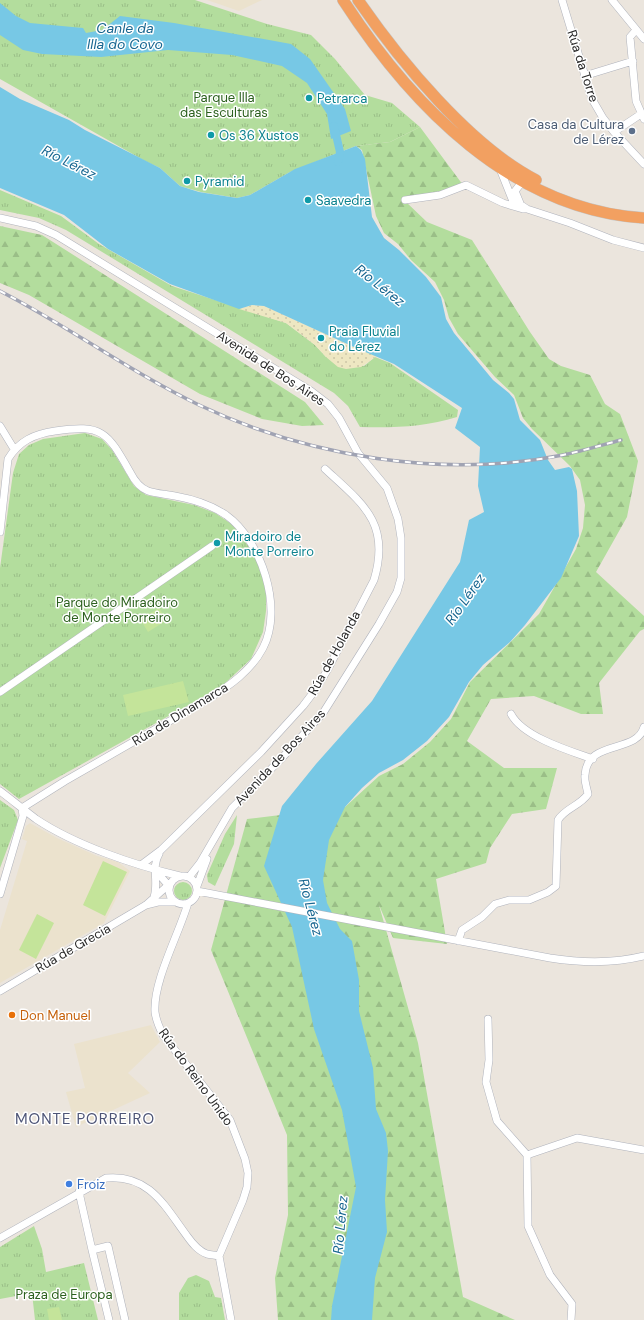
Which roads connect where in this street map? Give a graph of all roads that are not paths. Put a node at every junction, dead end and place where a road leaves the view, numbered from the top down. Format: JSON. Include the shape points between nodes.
{"nodes":[{"id":1,"x":343,"y":0,"type":"edge"},
{"id":2,"x":358,"y":0,"type":"edge"},
{"id":3,"x":562,"y":0,"type":"edge"},
{"id":4,"x":612,"y":0,"type":"edge"},
{"id":5,"x":636,"y":30,"type":"junction"},
{"id":6,"x":644,"y":39,"type":"edge"},
{"id":7,"x":633,"y":61,"type":"junction"},
{"id":8,"x":584,"y":76,"type":"junction"},
{"id":9,"x":642,"y":116,"type":"edge"},
{"id":10,"x":614,"y":132,"type":"junction"},
{"id":11,"x":644,"y":164,"type":"edge"},
{"id":12,"x":500,"y":169,"type":"junction"},
{"id":13,"x":522,"y":182,"type":"junction"},
{"id":14,"x":405,"y":200,"type":"dead end"},
{"id":15,"x":524,"y":207,"type":"junction"},
{"id":16,"x":644,"y":217,"type":"edge"},
{"id":17,"x":0,"y":218,"type":"edge"},
{"id":18,"x":644,"y":248,"type":"edge"},
{"id":19,"x":0,"y":426,"type":"edge"},
{"id":20,"x":14,"y":449,"type":"junction"},
{"id":21,"x":325,"y":469,"type":"dead end"},
{"id":22,"x":0,"y":532,"type":"edge"},
{"id":23,"x":212,"y":546,"type":"dead end"},
{"id":24,"x":0,"y":692,"type":"edge"},
{"id":25,"x":511,"y":714,"type":"dead end"},
{"id":26,"x":644,"y":727,"type":"edge"},
{"id":27,"x":593,"y":759,"type":"junction"},
{"id":28,"x":0,"y":790,"type":"edge"},
{"id":29,"x":22,"y":808,"type":"junction"},
{"id":30,"x":218,"y":831,"type":"junction"},
{"id":31,"x":161,"y":850,"type":"junction"},
{"id":32,"x":142,"y":865,"type":"junction"},
{"id":33,"x":155,"y":870,"type":"junction"},
{"id":34,"x":165,"y":873,"type":"junction"},
{"id":35,"x":180,"y":876,"type":"junction"},
{"id":36,"x":189,"y":877,"type":"junction"},
{"id":37,"x":169,"y":886,"type":"junction"},
{"id":38,"x":197,"y":889,"type":"junction"},
{"id":39,"x":0,"y":894,"type":"edge"},
{"id":40,"x":154,"y":897,"type":"junction"},
{"id":41,"x":175,"y":902,"type":"junction"},
{"id":42,"x":188,"y":904,"type":"junction"},
{"id":43,"x":146,"y":905,"type":"junction"},
{"id":44,"x":458,"y":941,"type":"junction"},
{"id":45,"x":644,"y":956,"type":"edge"},
{"id":46,"x":0,"y":991,"type":"edge"},
{"id":47,"x":488,"y":1019,"type":"dead end"},
{"id":48,"x":644,"y":1150,"type":"edge"},
{"id":49,"x":527,"y":1155,"type":"junction"},
{"id":50,"x":79,"y":1192,"type":"junction"},
{"id":51,"x":0,"y":1238,"type":"edge"},
{"id":52,"x":92,"y":1250,"type":"junction"},
{"id":53,"x":220,"y":1256,"type":"junction"},
{"id":54,"x":109,"y":1320,"type":"edge"},
{"id":55,"x":125,"y":1320,"type":"edge"},
{"id":56,"x":231,"y":1320,"type":"edge"},
{"id":57,"x":571,"y":1320,"type":"edge"}],
"edges":[{"from":1,"to":12,"type":"highway","via":[[416,95],[455,135]]},
{"from":2,"to":16,"type":"highway","via":[[425,85],[463,125],[504,161],[526,175],[573,196]]},
{"from":3,"to":8,"type":"street","name":"Rúa da Torre"},
{"from":4,"to":5,"type":"street"},
{"from":5,"to":6,"type":"street"},
{"from":5,"to":7,"type":"street","via":[[630,37]]},
{"from":7,"to":8,"type":"street"},
{"from":7,"to":9,"type":"street","via":[[635,94]]},
{"from":8,"to":10,"type":"street","name":"Rúa da Torre","via":[[597,108]]},
{"from":9,"to":10,"type":"street"},
{"from":10,"to":11,"type":"street","name":"Rúa da Torre"},
{"from":12,"to":13,"type":"highway"},
{"from":12,"to":15,"type":"street","via":[[512,199]]},
{"from":13,"to":15,"type":"street","via":[[515,191],[517,199]]},
{"from":13,"to":16,"type":"highway","via":[[570,203],[617,215]]},
{"from":14,"to":15,"type":"street","via":[[440,195],[466,185],[512,207]]},
{"from":15,"to":18,"type":"street","via":[[613,240]]},
{"from":17,"to":30,"type":"street","name":"Avenida de Bos Aires","via":[[36,226],[56,234],[311,391],[328,404],[339,418],[358,453],[379,477],[393,502],[402,553],[401,578],[397,592],[323,713],[232,808]]},
{"from":19,"to":20,"type":"street"},
{"from":20,"to":22,"type":"street","via":[[8,459]]},
{"from":20,"to":29,"type":"street","name":"Rúa de Dinamarca","via":[[23,441],[46,432],[89,428],[104,434],[115,446],[133,479],[141,487],[148,491],[198,502],[236,522],[258,555],[268,584],[270,611],[268,633],[263,648],[228,687]]},
{"from":21,"to":31,"type":"street","name":"Rúa de Holanda","via":[[364,505],[372,517],[379,546],[379,564],[374,580],[328,669],[307,700],[261,752]]},
{"from":23,"to":24,"type":"street"},
{"from":25,"to":27,"type":"street","via":[[522,726],[537,736]]},
{"from":26,"to":27,"type":"street","via":[[634,741],[610,747]]},
{"from":27,"to":44,"type":"street","via":[[585,774],[588,794],[558,820],[556,886],[529,900],[509,900],[495,904],[482,917],[462,930]]},
{"from":28,"to":29,"type":"street"},
{"from":29,"to":32,"type":"street","via":[[68,837]]},
{"from":29,"to":39,"type":"street","via":[[23,816]]},
{"from":30,"to":36,"type":"street","name":"Avenida de Bos Aires"},
{"from":30,"to":38,"type":"street","name":"Avenida de Bos Aires"},
{"from":31,"to":32,"type":"street","name":"Rúa de Holanda"},
{"from":31,"to":33,"type":"street","name":"Rúa de Holanda","via":[[156,858]]},
{"from":31,"to":34,"type":"street","via":[[160,858]]},
{"from":32,"to":33,"type":"street"},
{"from":33,"to":34,"type":"street"},
{"from":33,"to":37,"type":"street"},
{"from":33,"to":40,"type":"street","name":"Rúa de Holanda"},
{"from":34,"to":35,"type":"street"},
{"from":35,"to":36,"type":"street"},
{"from":35,"to":37,"type":"street"},
{"from":36,"to":38,"type":"street"},
{"from":37,"to":40,"type":"street","name":"Rúa de Grecia"},
{"from":37,"to":41,"type":"street","via":[[170,895]]},
{"from":38,"to":42,"type":"street","via":[[195,898]]},
{"from":38,"to":44,"type":"street","via":[[216,895]]},
{"from":40,"to":43,"type":"street","name":"Rúa de Grecia"},
{"from":41,"to":42,"type":"street"},
{"from":41,"to":43,"type":"street","name":"Rúa de Grecia"},
{"from":42,"to":53,"type":"street","name":"Rúa do Reino Unido","via":[[160,983],[155,1011],[157,1024],[163,1035],[230,1120],[245,1159],[247,1187]]},
{"from":43,"to":46,"type":"street","name":"Rúa de Grecia"},
{"from":44,"to":45,"type":"street","via":[[581,963],[628,960]]},
{"from":47,"to":49,"type":"street","via":[[486,1082],[496,1121]]},
{"from":48,"to":49,"type":"street","via":[[577,1138]]},
{"from":49,"to":57,"type":"street","via":[[528,1226],[550,1275],[572,1304]]},
{"from":50,"to":51,"type":"street"},
{"from":50,"to":52,"type":"street"},
{"from":50,"to":53,"type":"street","via":[[106,1178],[133,1179],[153,1192],[195,1246],[206,1254]]},
{"from":52,"to":54,"type":"street"},
{"from":52,"to":55,"type":"street","via":[[108,1246]]},
{"from":53,"to":56,"type":"street"}]}
